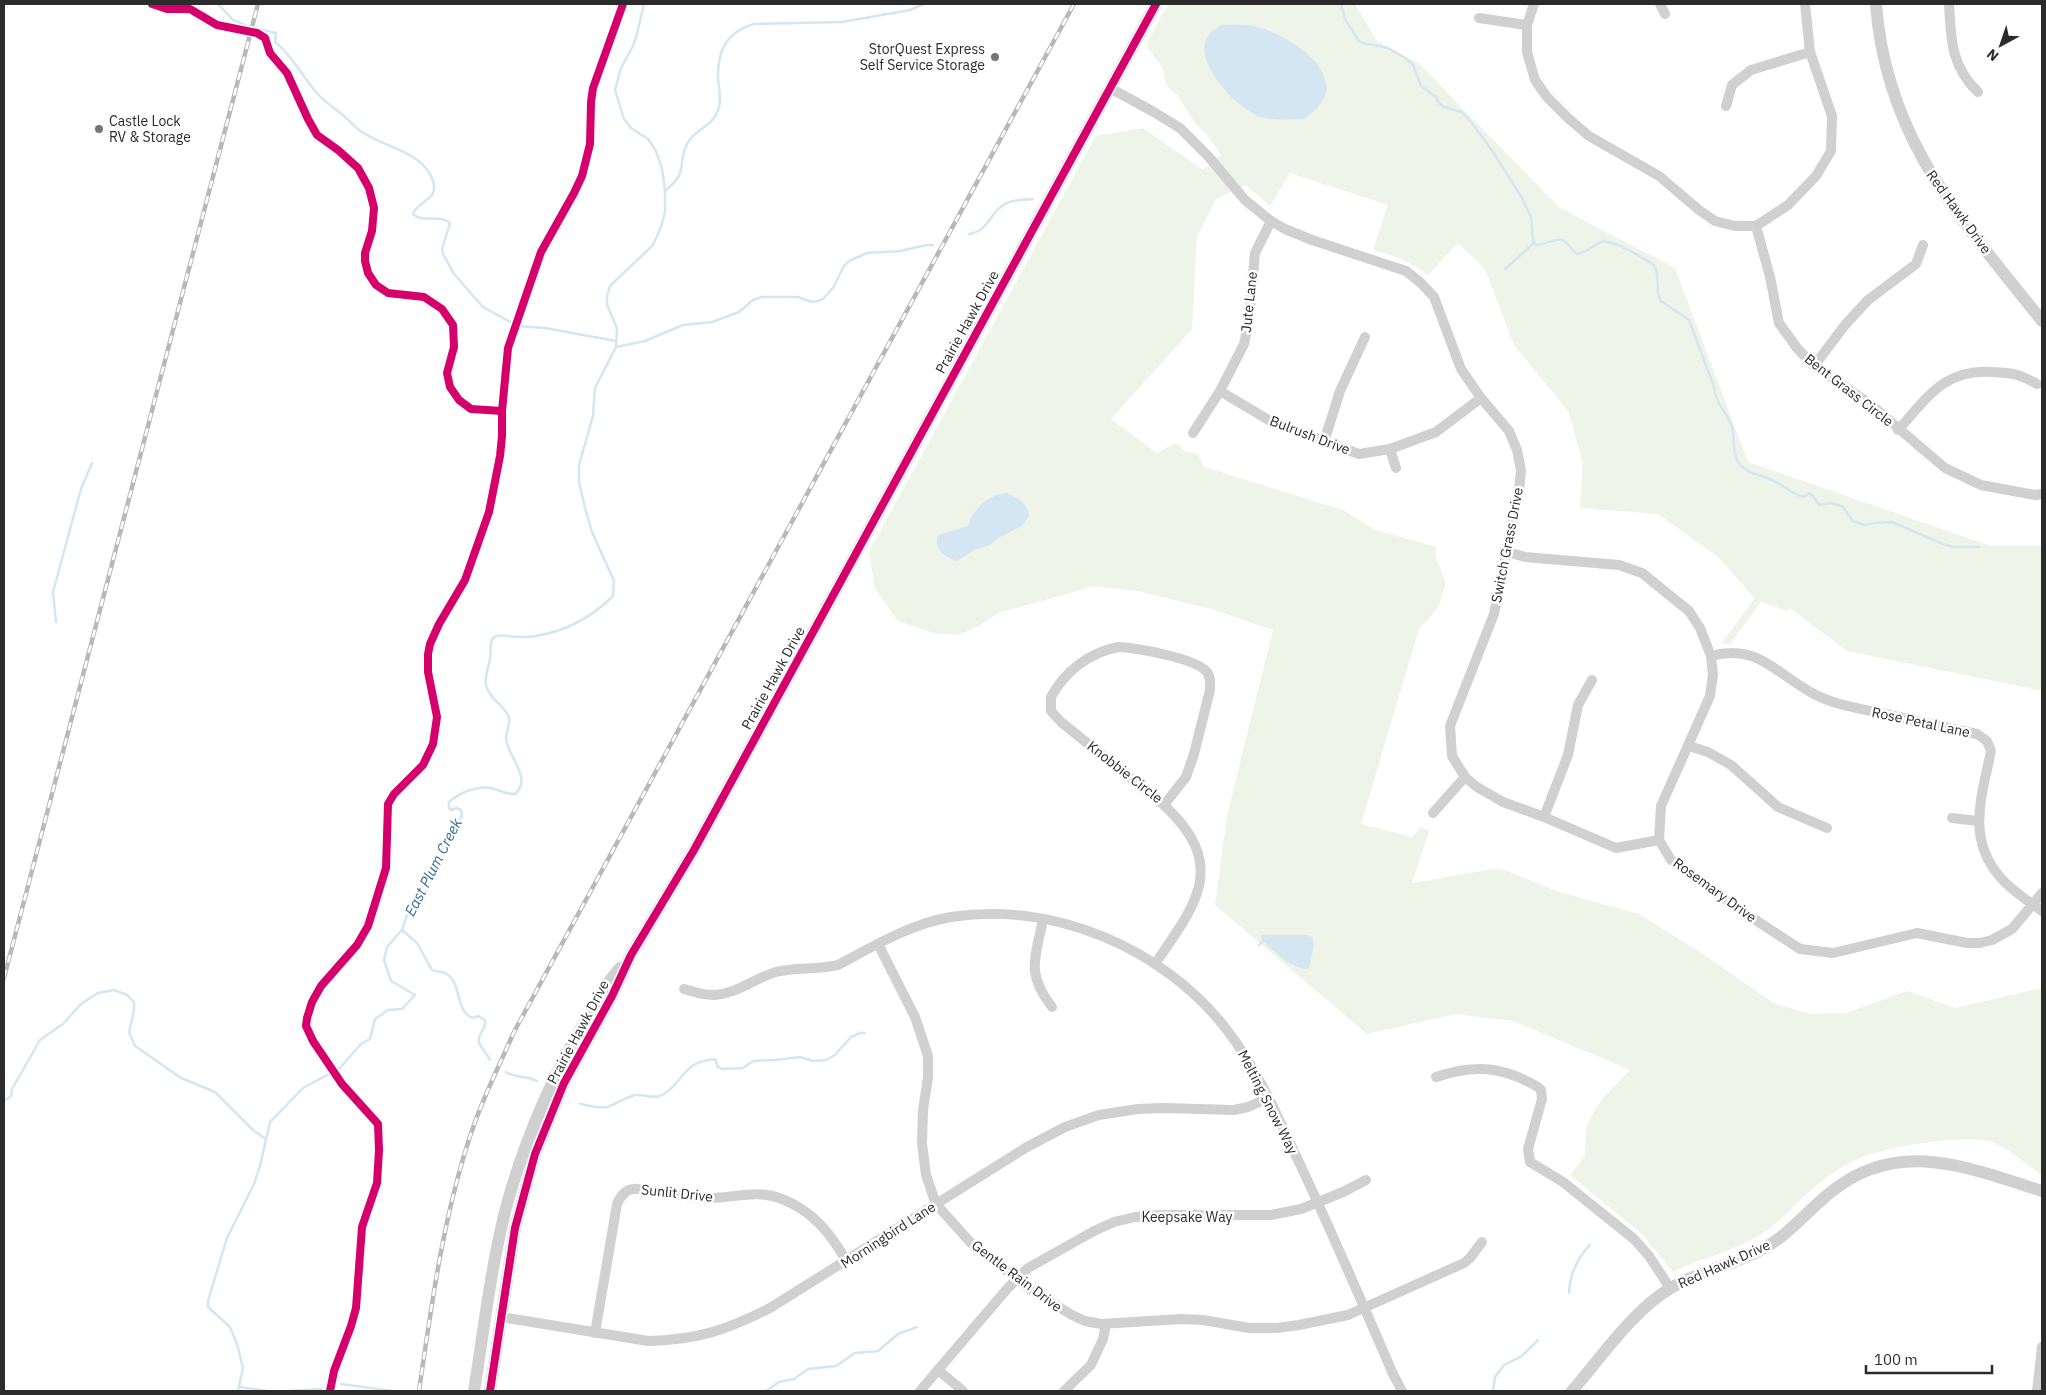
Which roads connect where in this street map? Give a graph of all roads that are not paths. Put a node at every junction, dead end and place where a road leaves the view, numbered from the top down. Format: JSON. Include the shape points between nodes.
{"nodes":[{"id":1,"x":1156,"y":4,"type":"edge"},
{"id":2,"x":1534,"y":4,"type":"edge"},
{"id":3,"x":1660,"y":4,"type":"edge"},
{"id":4,"x":1805,"y":4,"type":"edge"},
{"id":5,"x":1876,"y":4,"type":"edge"},
{"id":6,"x":1949,"y":4,"type":"edge"},
{"id":7,"x":1665,"y":14,"type":"dead end"},
{"id":8,"x":1479,"y":18,"type":"dead end"},
{"id":9,"x":1527,"y":26,"type":"junction"},
{"id":10,"x":1810,"y":52,"type":"junction"},
{"id":11,"x":1110,"y":88,"type":"junction"},
{"id":12,"x":1978,"y":92,"type":"dead end"},
{"id":13,"x":1726,"y":106,"type":"dead end"},
{"id":14,"x":1271,"y":221,"type":"junction"},
{"id":15,"x":1756,"y":226,"type":"junction"},
{"id":16,"x":1923,"y":245,"type":"dead end"},
{"id":17,"x":2042,"y":321,"type":"edge"},
{"id":18,"x":1365,"y":337,"type":"dead end"},
{"id":19,"x":1814,"y":366,"type":"junction"},
{"id":20,"x":2037,"y":384,"type":"dead end"},
{"id":21,"x":1220,"y":391,"type":"junction"},
{"id":22,"x":1481,"y":398,"type":"junction"},
{"id":23,"x":1898,"y":430,"type":"junction"},
{"id":24,"x":1193,"y":433,"type":"dead end"},
{"id":25,"x":1324,"y":442,"type":"junction"},
{"id":26,"x":1390,"y":449,"type":"junction"},
{"id":27,"x":1396,"y":468,"type":"dead end"},
{"id":28,"x":2042,"y":494,"type":"edge"},
{"id":29,"x":1507,"y":552,"type":"junction"},
{"id":30,"x":1711,"y":656,"type":"junction"},
{"id":31,"x":1592,"y":680,"type":"dead end"},
{"id":32,"x":1689,"y":746,"type":"junction"},
{"id":33,"x":1465,"y":778,"type":"junction"},
{"id":34,"x":1164,"y":805,"type":"junction"},
{"id":35,"x":1433,"y":813,"type":"dead end"},
{"id":36,"x":1544,"y":817,"type":"junction"},
{"id":37,"x":1952,"y":818,"type":"dead end"},
{"id":38,"x":1978,"y":821,"type":"junction"},
{"id":39,"x":1827,"y":828,"type":"dead end"},
{"id":40,"x":1659,"y":840,"type":"junction"},
{"id":41,"x":2042,"y":893,"type":"edge"},
{"id":42,"x":2033,"y":905,"type":"junction"},
{"id":43,"x":2042,"y":911,"type":"edge"},
{"id":44,"x":1043,"y":919,"type":"junction"},
{"id":45,"x":878,"y":944,"type":"junction"},
{"id":46,"x":631,"y":955,"type":"junction"},
{"id":47,"x":1156,"y":964,"type":"junction"},
{"id":48,"x":684,"y":989,"type":"dead end"},
{"id":49,"x":1052,"y":1007,"type":"dead end"},
{"id":50,"x":1436,"y":1077,"type":"dead end"},
{"id":51,"x":1268,"y":1098,"type":"junction"},
{"id":52,"x":1366,"y":1180,"type":"dead end"},
{"id":53,"x":2042,"y":1191,"type":"edge"},
{"id":54,"x":1317,"y":1202,"type":"junction"},
{"id":55,"x":936,"y":1204,"type":"junction"},
{"id":56,"x":1482,"y":1242,"type":"dead end"},
{"id":57,"x":847,"y":1262,"type":"junction"},
{"id":58,"x":1017,"y":1279,"type":"junction"},
{"id":59,"x":1670,"y":1288,"type":"junction"},
{"id":60,"x":1364,"y":1308,"type":"junction"},
{"id":61,"x":501,"y":1317,"type":"junction"},
{"id":62,"x":1106,"y":1324,"type":"junction"},
{"id":63,"x":595,"y":1333,"type":"junction"},
{"id":64,"x":2042,"y":1347,"type":"edge"},
{"id":65,"x":938,"y":1370,"type":"junction"},
{"id":66,"x":474,"y":1391,"type":"edge"},
{"id":67,"x":490,"y":1391,"type":"edge"},
{"id":68,"x":920,"y":1391,"type":"edge"},
{"id":69,"x":963,"y":1391,"type":"edge"},
{"id":70,"x":1064,"y":1391,"type":"edge"},
{"id":71,"x":1402,"y":1391,"type":"edge"},
{"id":72,"x":1572,"y":1391,"type":"edge"},
{"id":73,"x":2037,"y":1391,"type":"edge"}],
"edges":[{"from":1,"to":11,"type":"street","name":"Prairie Hawk Drive"},
{"from":2,"to":9,"type":"street"},
{"from":3,"to":7,"type":"street"},
{"from":4,"to":10,"type":"street"},
{"from":5,"to":17,"type":"street","name":"Red Hawk Drive","via":[[1891,84],[1908,131],[1928,171]]},
{"from":6,"to":12,"type":"street","via":[[1956,62],[1968,83]]},
{"from":8,"to":9,"type":"street"},
{"from":9,"to":15,"type":"street","via":[[1528,52],[1535,80],[1568,118],[1589,136],[1659,176],[1715,221],[1734,226]]},
{"from":10,"to":13,"type":"street","via":[[1750,70],[1732,85]]},
{"from":10,"to":15,"type":"street","via":[[1832,116],[1831,151],[1816,176],[1788,205]]},
{"from":11,"to":14,"type":"street","name":"Switch Grass Drive","via":[[1191,138],[1237,192]]},
{"from":11,"to":46,"type":"street","name":"Prairie Hawk Drive","via":[[692,854]]},
{"from":14,"to":21,"type":"street","name":"Jute Lane","via":[[1255,253],[1244,344]]},
{"from":14,"to":22,"type":"street","name":"Switch Grass Drive","via":[[1312,240],[1415,277],[1434,297],[1461,369]]},
{"from":15,"to":19,"type":"street","name":"Bent Grass Circle","via":[[1779,323]]},
{"from":16,"to":19,"type":"street","via":[[1916,264],[1868,300]]},
{"from":18,"to":25,"type":"street","via":[[1340,390]]},
{"from":19,"to":23,"type":"street","name":"Bent Grass Circle","via":[[1870,404]]},
{"from":20,"to":23,"type":"street","via":[[2018,374],[1979,371],[1957,375],[1941,385]]},
{"from":21,"to":24,"type":"street","name":"Jute Lane"},
{"from":21,"to":25,"type":"street","name":"Bulrush Drive","via":[[1272,422]]},
{"from":22,"to":26,"type":"street","name":"Bulrush Drive","via":[[1436,432]]},
{"from":22,"to":29,"type":"street","name":"Switch Grass Drive","via":[[1509,431],[1521,470]]},
{"from":23,"to":28,"type":"street","name":"Bent Grass Circle","via":[[1945,468],[1981,485],[2035,496]]},
{"from":25,"to":26,"type":"street","name":"Bulrush Drive","via":[[1359,454]]},
{"from":26,"to":27,"type":"street"},
{"from":29,"to":30,"type":"street","via":[[1525,557],[1620,565],[1642,573],[1689,611]]},
{"from":29,"to":33,"type":"street","name":"Switch Grass Drive","via":[[1494,614],[1450,726],[1452,756]]},
{"from":30,"to":32,"type":"street","via":[[1710,696]]},
{"from":30,"to":38,"type":"street","name":"Rose Petal Lane","via":[[1726,652],[1746,653],[1761,658],[1815,694],[1841,706],[1977,734],[1987,741],[1991,751]]},
{"from":31,"to":36,"type":"street","via":[[1578,705],[1568,756]]},
{"from":32,"to":39,"type":"street","via":[[1731,765],[1778,807]]},
{"from":32,"to":40,"type":"street","via":[[1661,806]]},
{"from":33,"to":35,"type":"street"},
{"from":33,"to":36,"type":"street","name":"Switch Grass Drive","via":[[1503,802]]},
{"from":34,"to":34,"type":"street","name":"Knobbie Circle","via":[[1052,711],[1054,692],[1073,669],[1095,654],[1118,647],[1132,648],[1196,664],[1208,673],[1210,690],[1194,754],[1186,777]]},
{"from":34,"to":47,"type":"street","via":[[1180,821],[1196,848],[1201,881],[1191,912]]},
{"from":36,"to":40,"type":"street","name":"Switch Grass Drive","via":[[1616,848]]},
{"from":37,"to":38,"type":"street"},
{"from":38,"to":42,"type":"street","name":"Rose Petal Lane","via":[[1981,843],[1991,866]]},
{"from":40,"to":42,"type":"street","name":"Rosemary Drive","via":[[1671,860],[1800,949],[1833,952],[1917,933],[1980,943],[2004,935]]},
{"from":41,"to":42,"type":"street","name":"Rosemary Drive"},
{"from":42,"to":43,"type":"street","name":"Rose Petal Lane"},
{"from":44,"to":45,"type":"street","name":"Melting Snow Way","via":[[977,915],[950,918],[911,928]]},
{"from":44,"to":47,"type":"street","name":"Melting Snow Way","via":[[1104,937]]},
{"from":44,"to":49,"type":"street","via":[[1034,971],[1042,995]]},
{"from":45,"to":48,"type":"street","name":"Melting Snow Way","via":[[838,965],[776,972],[729,992],[715,995]]},
{"from":45,"to":55,"type":"street","name":"Gentle Rain Drive","via":[[915,1017],[928,1056],[922,1142],[926,1175]]},
{"from":46,"to":61,"type":"street","name":"Prairie Hawk Drive","via":[[564,1082],[539,1141],[515,1228]]},
{"from":46,"to":66,"type":"street","name":"Prairie Hawk Drive","via":[[604,988],[572,1045],[525,1147],[499,1237]]},
{"from":47,"to":51,"type":"street","name":"Melting Snow Way","via":[[1195,995],[1220,1021],[1250,1064]]},
{"from":50,"to":59,"type":"street","via":[[1460,1069],[1488,1068],[1538,1087],[1542,1099],[1528,1150],[1530,1162],[1563,1182],[1634,1239]]},
{"from":51,"to":54,"type":"street","name":"Melting Snow Way"},
{"from":51,"to":55,"type":"street","name":"Morningbird Lane","via":[[1234,1110],[1163,1108],[1099,1115],[1064,1127],[1026,1146]]},
{"from":52,"to":54,"type":"street","name":"Keepsake Way"},
{"from":53,"to":59,"type":"street","name":"Red Hawk Drive","via":[[1952,1163],[1914,1161],[1882,1166],[1840,1185],[1765,1248]]},
{"from":54,"to":58,"type":"street","name":"Keepsake Way","via":[[1271,1215],[1161,1214],[1114,1222],[1028,1268]]},
{"from":54,"to":60,"type":"street","name":"Melting Snow Way"},
{"from":55,"to":57,"type":"street","name":"Morningbird Lane"},
{"from":55,"to":58,"type":"street","name":"Gentle Rain Drive","via":[[970,1242]]},
{"from":56,"to":60,"type":"street","name":"Gentle Rain Drive","via":[[1464,1263]]},
{"from":57,"to":63,"type":"street","name":"Morningbird Lane","via":[[770,1308],[714,1333],[648,1340]]},
{"from":57,"to":63,"type":"street","name":"Sunlit Drive","via":[[823,1225],[782,1199],[767,1194],[710,1198],[633,1189],[620,1196],[617,1204]]},
{"from":58,"to":62,"type":"street","name":"Gentle Rain Drive","via":[[1072,1316]]},
{"from":58,"to":65,"type":"street","name":"Keepsake Way"},
{"from":59,"to":72,"type":"street","name":"Red Hawk Drive","via":[[1639,1314]]},
{"from":60,"to":62,"type":"street","name":"Gentle Rain Drive","via":[[1325,1321],[1277,1328],[1249,1328],[1181,1319]]},
{"from":60,"to":71,"type":"street","name":"Melting Snow Way"},
{"from":61,"to":63,"type":"street","name":"Morningbird Lane"},
{"from":61,"to":67,"type":"street","name":"Prairie Hawk Drive"},
{"from":62,"to":70,"type":"street","via":[[1091,1365]]},
{"from":64,"to":73,"type":"street"},
{"from":65,"to":68,"type":"street","name":"Keepsake Way"},
{"from":65,"to":69,"type":"street"}]}
